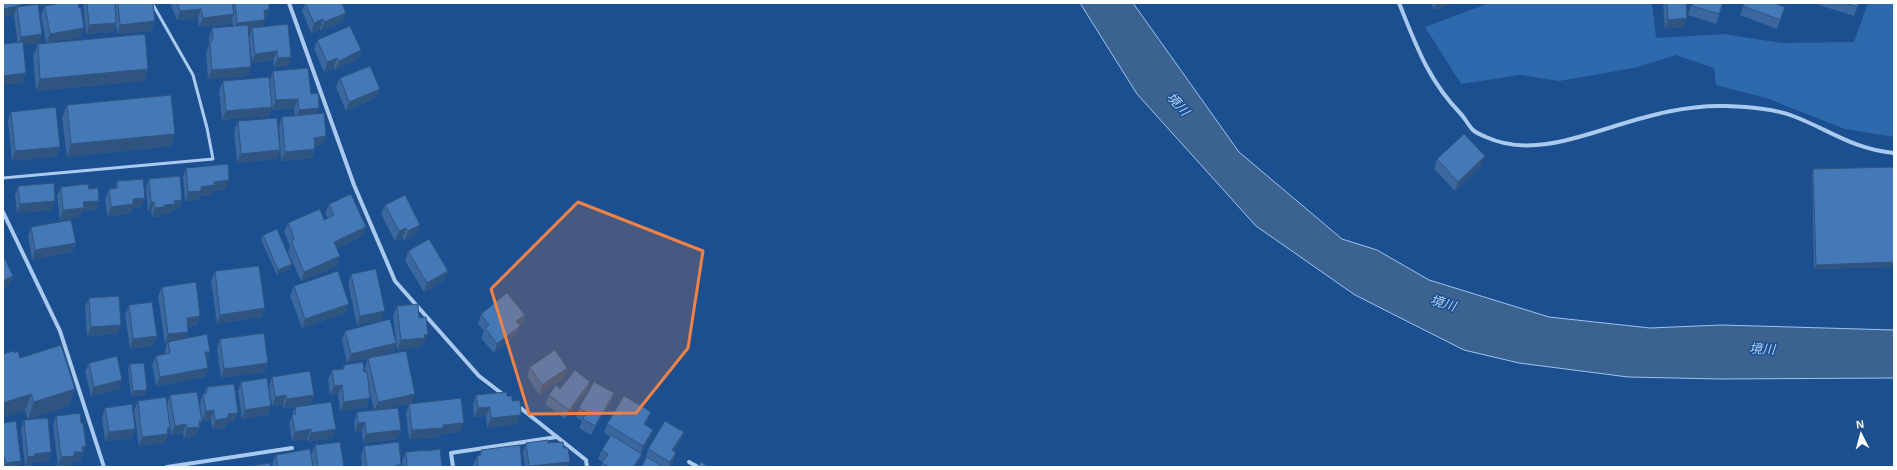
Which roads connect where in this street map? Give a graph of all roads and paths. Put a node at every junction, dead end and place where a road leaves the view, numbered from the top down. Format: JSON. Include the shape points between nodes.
{"nodes":[{"id":1,"x":152,"y":3,"type":"edge"},
{"id":2,"x":289,"y":3,"type":"edge"},
{"id":3,"x":1399,"y":3,"type":"edge"},
{"id":4,"x":1894,"y":153,"type":"edge"},
{"id":5,"x":3,"y":178,"type":"edge"},
{"id":6,"x":3,"y":212,"type":"edge"},
{"id":7,"x":509,"y":399,"type":"edge"},
{"id":8,"x":515,"y":404,"type":"edge"},
{"id":9,"x":557,"y":437,"type":"junction"},
{"id":10,"x":292,"y":448,"type":"dead end"},
{"id":11,"x":689,"y":462,"type":"dead end"},
{"id":12,"x":104,"y":467,"type":"edge"},
{"id":13,"x":167,"y":467,"type":"edge"},
{"id":14,"x":453,"y":467,"type":"edge"},
{"id":15,"x":587,"y":467,"type":"edge"},
{"id":16,"x":698,"y":467,"type":"edge"}],
"edges":[{"from":1,"to":5,"type":"lane","via":[[193,75],[212,159]]},
{"from":2,"to":7,"type":"street","via":[[354,185],[395,281],[479,376]]},
{"from":3,"to":4,"type":"street","via":[[1419,53],[1439,89],[1473,131],[1498,143],[1548,144],[1653,114],[1687,108],[1724,106],[1791,115],[1845,141],[1871,150]]},
{"from":6,"to":12,"type":"street","via":[[60,331]]},
{"from":8,"to":9,"type":"street"},
{"from":9,"to":14,"type":"street","via":[[451,453]]},
{"from":9,"to":15,"type":"street","via":[[586,460]]},
{"from":10,"to":13,"type":"street"},
{"from":11,"to":16,"type":"street"}]}
